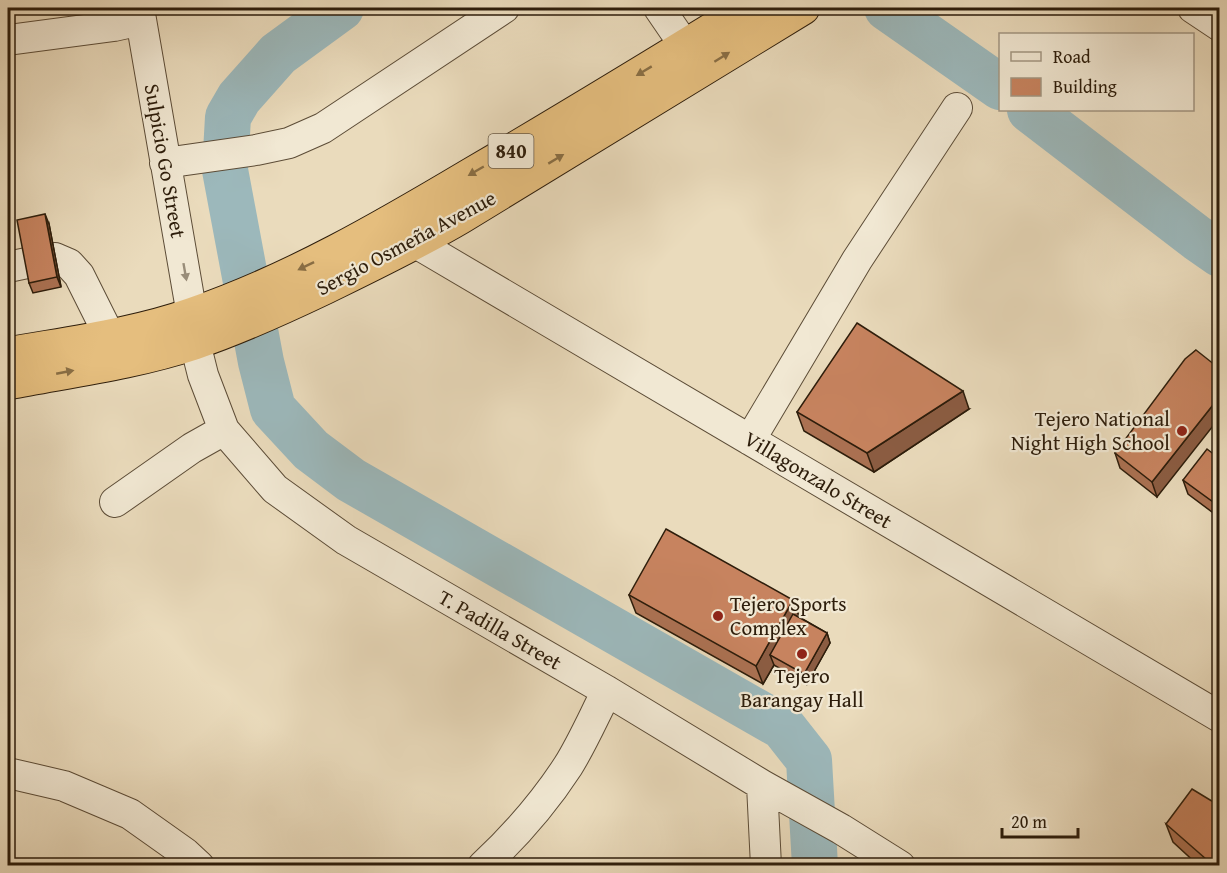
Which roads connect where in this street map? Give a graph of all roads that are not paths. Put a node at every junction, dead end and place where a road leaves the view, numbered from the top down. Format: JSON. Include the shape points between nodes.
{"nodes":[{"id":1,"x":504,"y":8,"type":"edge"},
{"id":2,"x":659,"y":8,"type":"edge"},
{"id":3,"x":747,"y":8,"type":"edge"},
{"id":4,"x":803,"y":8,"type":"edge"},
{"id":5,"x":1193,"y":8,"type":"edge"},
{"id":6,"x":140,"y":14,"type":"edge"},
{"id":7,"x":1220,"y":26,"type":"edge"},
{"id":8,"x":8,"y":40,"type":"edge"},
{"id":9,"x":685,"y":46,"type":"junction"},
{"id":10,"x":957,"y":108,"type":"dead end"},
{"id":11,"x":165,"y":163,"type":"junction"},
{"id":12,"x":416,"y":243,"type":"junction"},
{"id":13,"x":30,"y":263,"type":"edge"},
{"id":14,"x":271,"y":297,"type":"junction"},
{"id":15,"x":194,"y":329,"type":"junction"},
{"id":16,"x":110,"y":335,"type":"junction"},
{"id":17,"x":8,"y":354,"type":"edge"},
{"id":18,"x":8,"y":383,"type":"edge"},
{"id":19,"x":224,"y":430,"type":"junction"},
{"id":20,"x":750,"y":440,"type":"junction"},
{"id":21,"x":115,"y":502,"type":"dead end"},
{"id":22,"x":607,"y":691,"type":"junction"},
{"id":23,"x":1220,"y":717,"type":"edge"},
{"id":24,"x":8,"y":773,"type":"edge"},
{"id":25,"x":762,"y":785,"type":"junction"},
{"id":26,"x":164,"y":854,"type":"edge"},
{"id":27,"x":199,"y":866,"type":"edge"},
{"id":28,"x":483,"y":866,"type":"edge"},
{"id":29,"x":766,"y":866,"type":"edge"},
{"id":30,"x":900,"y":866,"type":"edge"}],
"edges":[{"from":1,"to":11,"type":"street","via":[[323,128],[289,143]]},
{"from":2,"to":9,"type":"street"},
{"from":3,"to":9,"type":"highway","name":"Sergio Osmeña Avenue","number":"840"},
{"from":12,"to":4,"type":"highway","name":"Sergio Osmeña Avenue","number":"840","one_way":true},
{"from":5,"to":7,"type":"street"},
{"from":6,"to":8,"type":"street","via":[[114,27]]},
{"from":6,"to":11,"type":"street","name":"Sulpicio Go Street"},
{"from":9,"to":14,"type":"highway","name":"Sergio Osmeña Avenue","number":"840","one_way":true,"via":[[395,219],[309,265]]},
{"from":10,"to":20,"type":"street","via":[[857,260]]},
{"from":11,"to":15,"type":"street","name":"Sulpicio Go Street","one_way":true},
{"from":12,"to":14,"type":"highway","name":"Sergio Osmeña Avenue","number":"840"},
{"from":12,"to":20,"type":"street","name":"Villagonzalo Street"},
{"from":13,"to":16,"type":"street","via":[[69,264],[79,275]]},
{"from":14,"to":15,"type":"highway","name":"Sergio Osmeña Avenue","number":"840"},
{"from":15,"to":16,"type":"highway","name":"Sergio Osmeña Avenue","number":"840","via":[[155,325]]},
{"from":18,"to":15,"type":"highway","name":"Sergio Osmeña Avenue","number":"840","one_way":true,"via":[[115,363]]},
{"from":15,"to":19,"type":"street","name":"T. Padilla Street","via":[[203,375]]},
{"from":16,"to":17,"type":"highway","name":"Sergio Osmeña Avenue","number":"840"},
{"from":19,"to":21,"type":"street"},
{"from":19,"to":22,"type":"street","name":"T. Padilla Street","via":[[275,489],[346,540]]},
{"from":20,"to":23,"type":"street","name":"Villagonzalo Street"},
{"from":22,"to":25,"type":"street","name":"T. Padilla Street"},
{"from":22,"to":28,"type":"street","via":[[569,765],[539,807]]},
{"from":24,"to":26,"type":"street","via":[[64,786],[130,814]]},
{"from":25,"to":29,"type":"street"},
{"from":25,"to":30,"type":"street","name":"T. Padilla Street"},
{"from":26,"to":27,"type":"street"}]}
